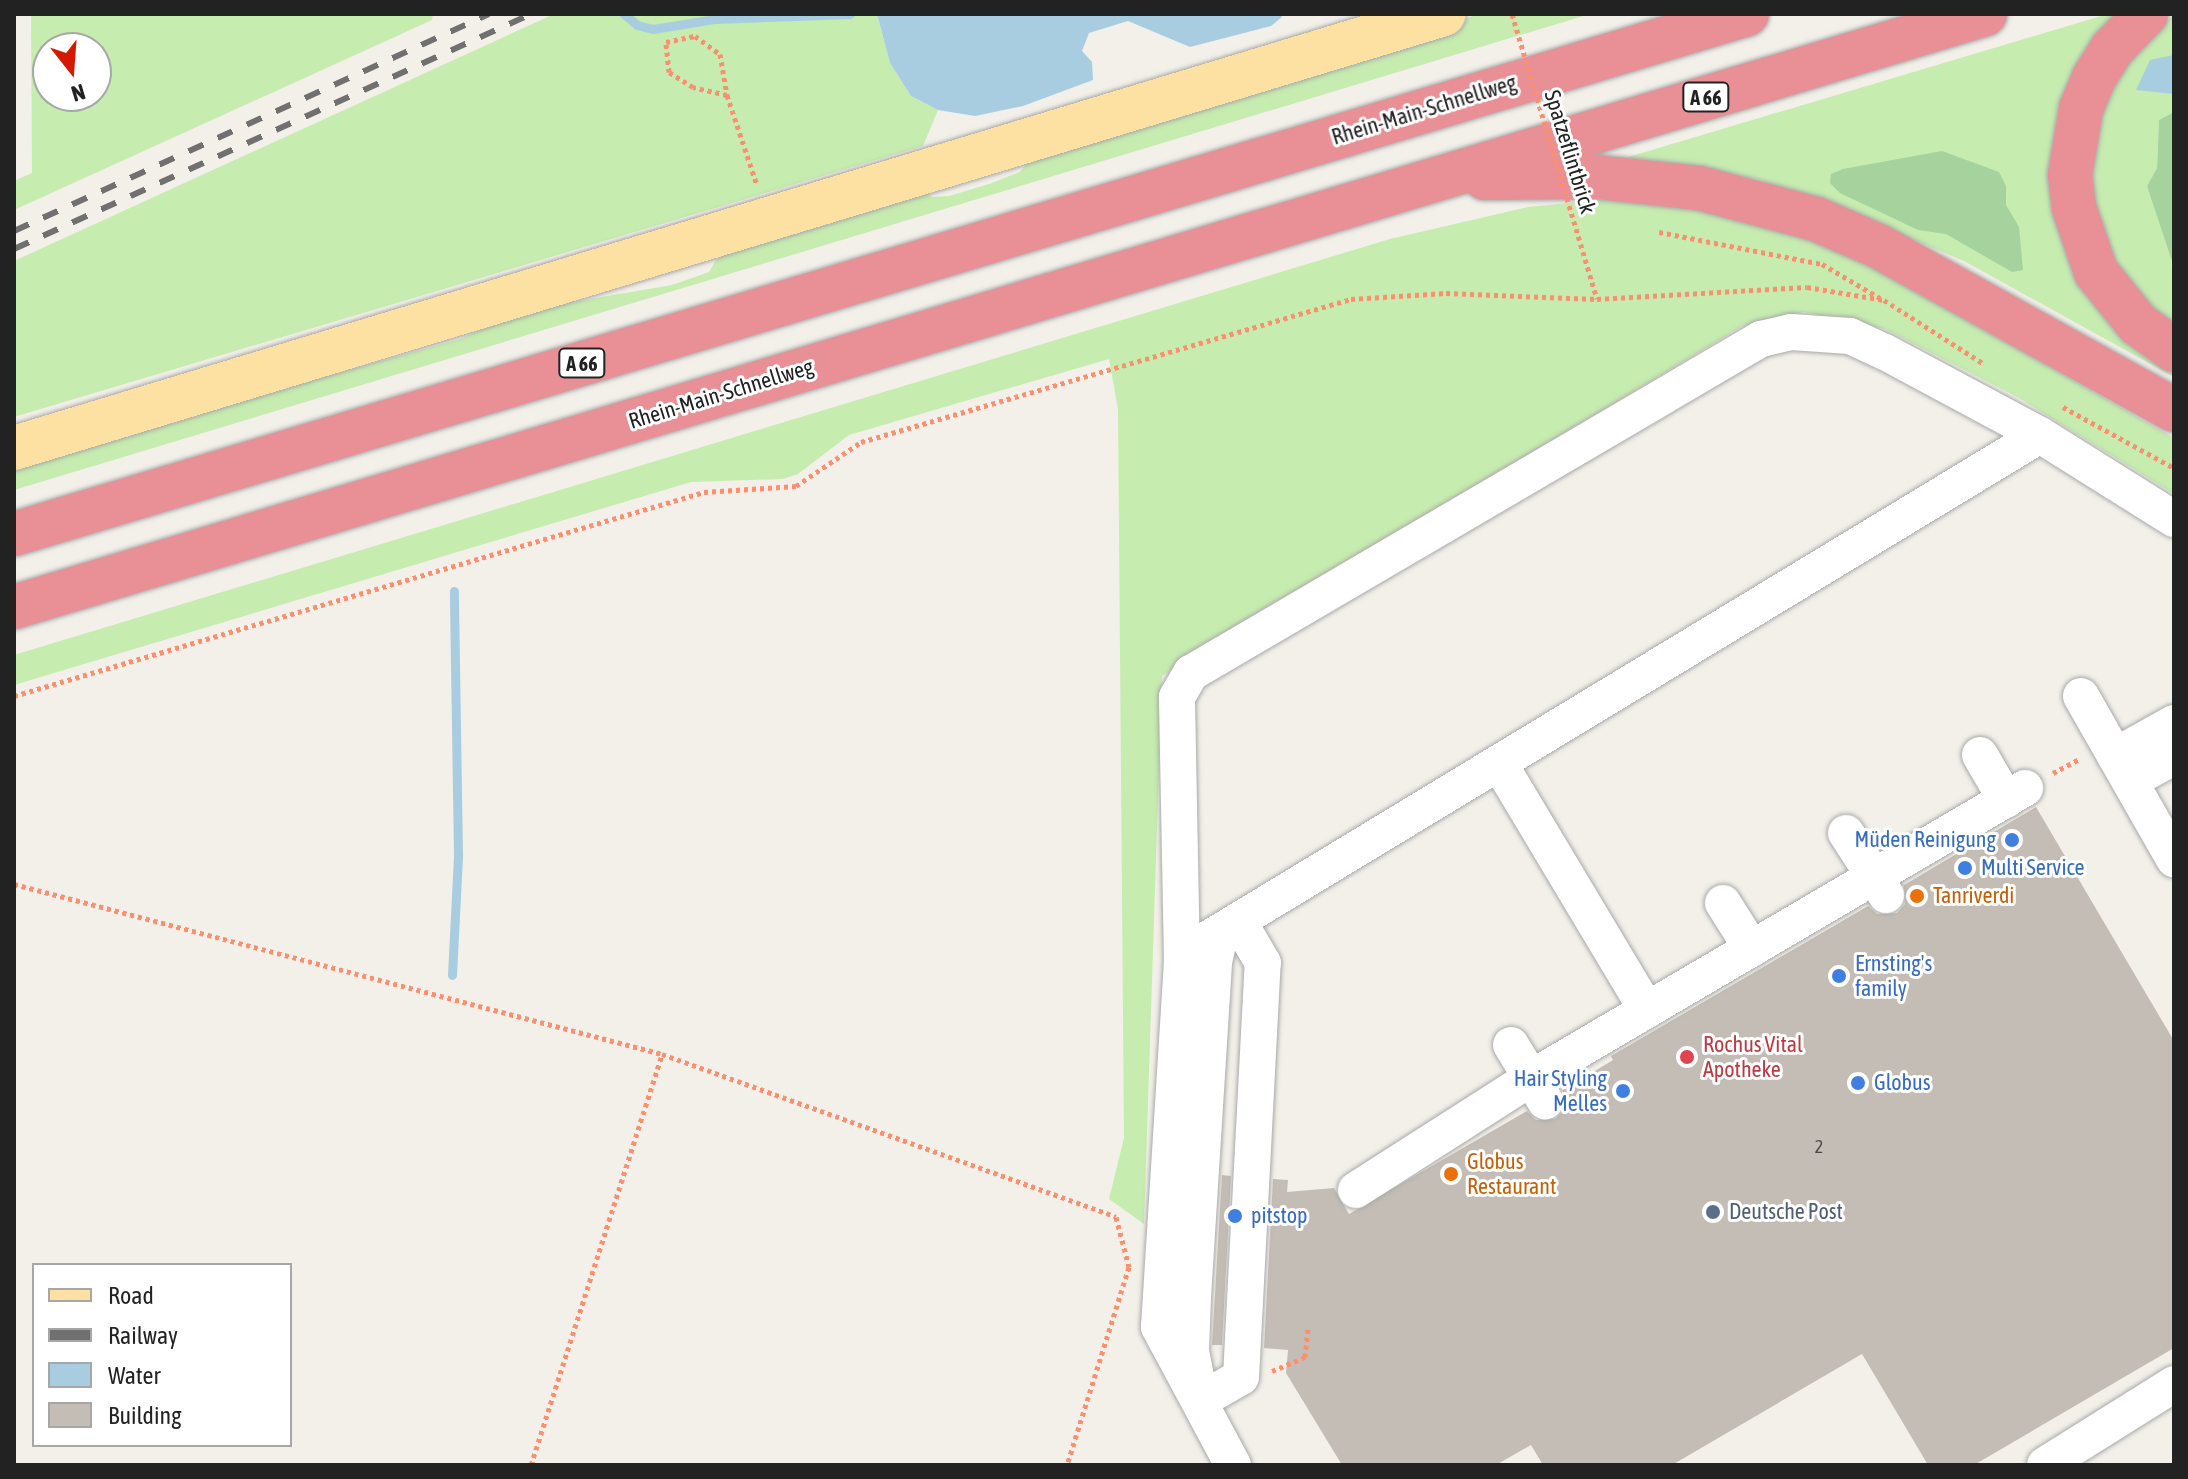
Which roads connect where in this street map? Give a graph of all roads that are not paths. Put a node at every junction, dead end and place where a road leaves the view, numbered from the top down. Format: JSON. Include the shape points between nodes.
{"nodes":[{"id":1,"x":1444,"y":14,"type":"edge"},
{"id":2,"x":1747,"y":14,"type":"edge"},
{"id":3,"x":1985,"y":14,"type":"edge"},
{"id":4,"x":2146,"y":14,"type":"edge"},
{"id":5,"x":1715,"y":21,"type":"edge"},
{"id":6,"x":1427,"y":180,"type":"junction"},
{"id":7,"x":2174,"y":350,"type":"edge"},
{"id":8,"x":2174,"y":410,"type":"edge"},
{"id":9,"x":2040,"y":435,"type":"junction"},
{"id":10,"x":14,"y":448,"type":"edge"},
{"id":11,"x":2174,"y":519,"type":"edge"},
{"id":12,"x":14,"y":534,"type":"edge"},
{"id":13,"x":14,"y":607,"type":"edge"},
{"id":14,"x":2081,"y":696,"type":"dead end"},
{"id":15,"x":2170,"y":742,"type":"edge"},
{"id":16,"x":1980,"y":755,"type":"dead end"},
{"id":17,"x":1499,"y":763,"type":"junction"},
{"id":18,"x":2148,"y":801,"type":"edge"},
{"id":19,"x":1846,"y":833,"type":"dead end"},
{"id":20,"x":1880,"y":886,"type":"junction"},
{"id":21,"x":1723,"y":903,"type":"dead end"},
{"id":22,"x":1230,"y":927,"type":"junction"},
{"id":23,"x":1752,"y":949,"type":"junction"},
{"id":24,"x":1182,"y":961,"type":"junction"},
{"id":25,"x":1647,"y":1010,"type":"junction"},
{"id":26,"x":1511,"y":1045,"type":"dead end"},
{"id":27,"x":1538,"y":1090,"type":"junction"},
{"id":28,"x":1356,"y":1190,"type":"dead end"},
{"id":29,"x":2174,"y":1384,"type":"edge"},
{"id":30,"x":1201,"y":1400,"type":"junction"},
{"id":31,"x":1233,"y":1465,"type":"edge"},
{"id":32,"x":2045,"y":1465,"type":"edge"}],
"edges":[{"from":1,"to":10,"type":"main road"},
{"from":2,"to":5,"type":"highway","number":"A 66"},
{"from":3,"to":6,"type":"highway","number":"A 66"},
{"from":4,"to":7,"type":"highway","via":[[2112,49],[2094,78],[2081,109],[2070,175],[2076,219],[2096,272],[2138,324]]},
{"from":5,"to":12,"type":"highway","name":"Rhein-Main-Schnellweg","number":"A 66"},
{"from":6,"to":8,"type":"highway","via":[[1597,177],[1699,188],[1765,202],[1878,246]]},
{"from":6,"to":13,"type":"highway","name":"Rhein-Main-Schnellweg","number":"A 66"},
{"from":9,"to":11,"type":"street"},
{"from":9,"to":17,"type":"street"},
{"from":9,"to":24,"type":"street","via":[[1850,336],[1791,332],[1761,339],[1191,673],[1177,697]]},
{"from":14,"to":18,"type":"street"},
{"from":15,"to":18,"type":"street"},
{"from":16,"to":20,"type":"street","via":[[2015,794]]},
{"from":17,"to":22,"type":"street"},
{"from":17,"to":25,"type":"street"},
{"from":19,"to":20,"type":"street"},
{"from":20,"to":23,"type":"street"},
{"from":21,"to":23,"type":"street"},
{"from":22,"to":24,"type":"street"},
{"from":22,"to":30,"type":"street","via":[[1214,962],[1193,1297],[1191,1350]]},
{"from":22,"to":30,"type":"street","via":[[1263,963],[1241,1377]]},
{"from":23,"to":25,"type":"street"},
{"from":24,"to":30,"type":"street","via":[[1158,1316],[1165,1344]]},
{"from":25,"to":27,"type":"street"},
{"from":26,"to":27,"type":"street"},
{"from":27,"to":28,"type":"street"},
{"from":29,"to":32,"type":"street"},
{"from":30,"to":31,"type":"street"}]}
